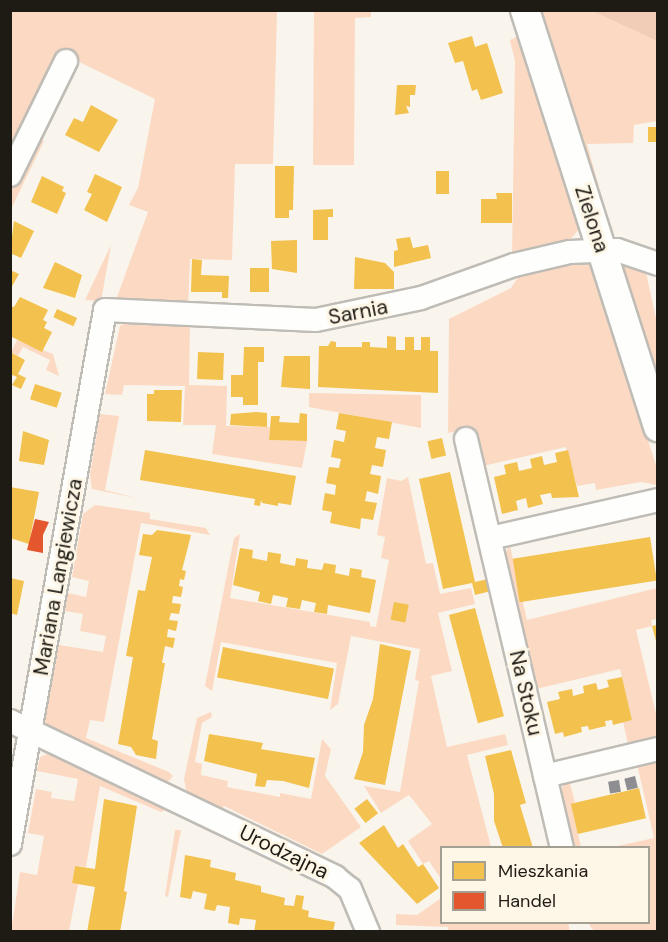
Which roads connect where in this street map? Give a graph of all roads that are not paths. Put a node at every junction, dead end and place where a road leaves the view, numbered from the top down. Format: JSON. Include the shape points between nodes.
{"nodes":[{"id":1,"x":525,"y":10,"type":"edge"},
{"id":2,"x":66,"y":62,"type":"dead end"},
{"id":3,"x":10,"y":176,"type":"edge"},
{"id":4,"x":602,"y":249,"type":"junction"},
{"id":5,"x":657,"y":264,"type":"edge"},
{"id":6,"x":105,"y":310,"type":"joint"},
{"id":7,"x":657,"y":427,"type":"edge"},
{"id":8,"x":466,"y":439,"type":"dead end"},
{"id":9,"x":657,"y":500,"type":"edge"},
{"id":10,"x":490,"y":538,"type":"junction"},
{"id":11,"x":10,"y":721,"type":"edge"},
{"id":12,"x":31,"y":731,"type":"junction"},
{"id":13,"x":657,"y":750,"type":"edge"},
{"id":14,"x":545,"y":776,"type":"junction"},
{"id":15,"x":10,"y":844,"type":"edge"},
{"id":16,"x":562,"y":846,"type":"edge"},
{"id":17,"x":368,"y":932,"type":"edge"}],
"edges":[{"from":1,"to":4,"type":"street","name":"Zielona"},
{"from":2,"to":3,"type":"street"},
{"from":4,"to":5,"type":"street"},
{"from":4,"to":6,"type":"street","name":"Sarnia","via":[[538,259],[421,298],[316,320]]},
{"from":4,"to":7,"type":"street","name":"Zielona"},
{"from":6,"to":12,"type":"street","name":"Mariana Langiewicza"},
{"from":8,"to":10,"type":"street","name":"Na Stoku"},
{"from":9,"to":10,"type":"street"},
{"from":10,"to":14,"type":"street","name":"Na Stoku"},
{"from":11,"to":12,"type":"street","name":"Urodzajna"},
{"from":12,"to":15,"type":"street","name":"Mariana Langiewicza"},
{"from":12,"to":17,"type":"street","name":"Urodzajna","via":[[335,876],[354,895]]},
{"from":13,"to":14,"type":"street"},
{"from":14,"to":16,"type":"street","name":"Na Stoku"}]}
